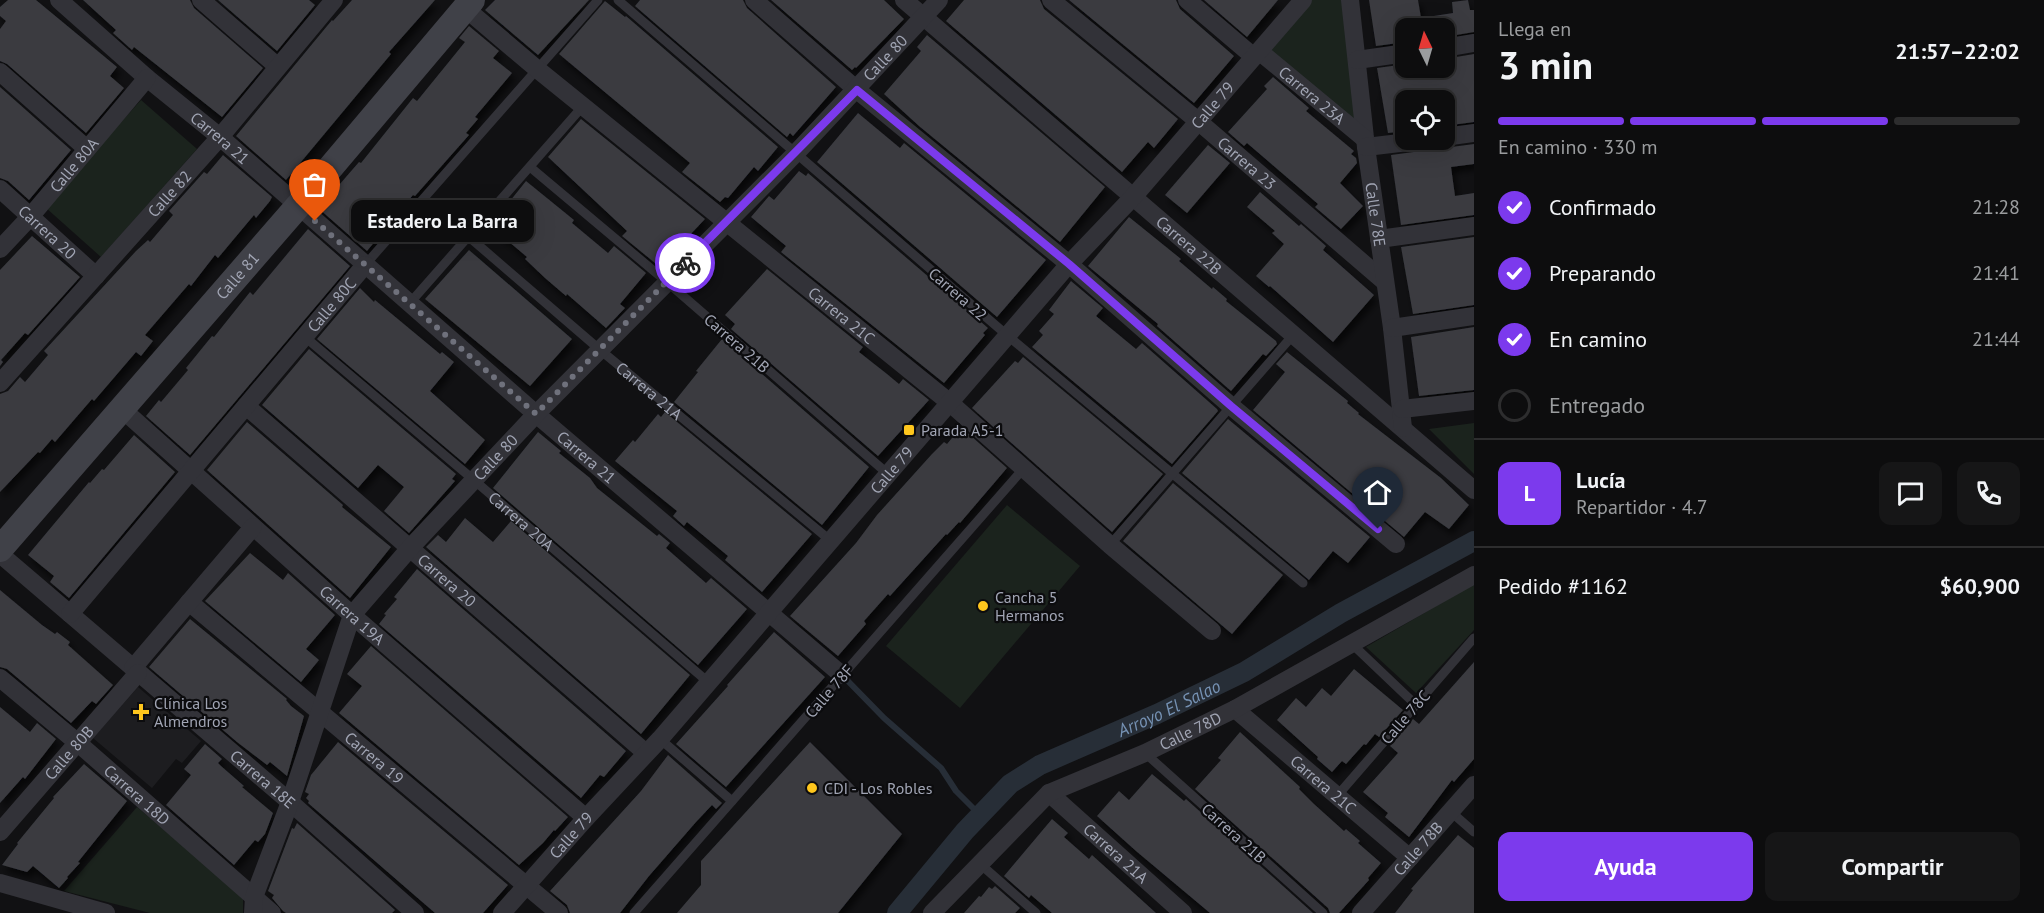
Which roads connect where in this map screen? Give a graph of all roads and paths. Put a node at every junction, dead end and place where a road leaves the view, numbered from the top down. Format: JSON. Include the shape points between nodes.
{"nodes":[{"id":1,"x":59,"y":0,"type":"edge"},
{"id":2,"x":201,"y":0,"type":"edge"},
{"id":3,"x":334,"y":0,"type":"edge"},
{"id":4,"x":598,"y":0,"type":"edge"},
{"id":5,"x":618,"y":0,"type":"edge"},
{"id":6,"x":754,"y":0,"type":"edge"},
{"id":7,"x":904,"y":0,"type":"edge"},
{"id":8,"x":939,"y":0,"type":"edge"},
{"id":9,"x":1051,"y":0,"type":"edge"},
{"id":10,"x":1187,"y":0,"type":"edge"},
{"id":11,"x":1303,"y":0,"type":"edge"},
{"id":12,"x":1350,"y":0,"type":"edge"},
{"id":13,"x":469,"y":2,"type":"edge"},
{"id":14,"x":924,"y":17,"type":"junction"},
{"id":15,"x":1474,"y":43,"type":"edge"},
{"id":16,"x":1455,"y":46,"type":"edge"},
{"id":17,"x":1256,"y":54,"type":"junction"},
{"id":18,"x":1395,"y":55,"type":"edge"},
{"id":19,"x":1357,"y":60,"type":"junction"},
{"id":20,"x":277,"y":66,"type":"junction"},
{"id":21,"x":537,"y":69,"type":"junction"},
{"id":22,"x":0,"y":72,"type":"edge"},
{"id":23,"x":147,"y":78,"type":"junction"},
{"id":24,"x":857,"y":90,"type":"junction"},
{"id":25,"x":583,"y":106,"type":"junction"},
{"id":26,"x":1198,"y":121,"type":"junction"},
{"id":27,"x":1474,"y":133,"type":"edge"},
{"id":28,"x":1455,"y":136,"type":"edge"},
{"id":29,"x":220,"y":137,"type":"junction"},
{"id":30,"x":1395,"y":142,"type":"edge"},
{"id":31,"x":1365,"y":143,"type":"junction"},
{"id":32,"x":87,"y":149,"type":"junction"},
{"id":33,"x":796,"y":153,"type":"junction"},
{"id":34,"x":530,"y":167,"type":"junction"},
{"id":35,"x":0,"y":189,"type":"edge"},
{"id":36,"x":1134,"y":196,"type":"junction"},
{"id":37,"x":298,"y":206,"type":"junction"},
{"id":38,"x":30,"y":217,"type":"junction"},
{"id":39,"x":726,"y":221,"type":"junction"},
{"id":40,"x":1474,"y":226,"type":"edge"},
{"id":41,"x":469,"y":237,"type":"junction"},
{"id":42,"x":1379,"y":239,"type":"junction"},
{"id":43,"x":0,"y":249,"type":"edge"},
{"id":44,"x":1069,"y":264,"type":"junction"},
{"id":45,"x":365,"y":265,"type":"junction"},
{"id":46,"x":96,"y":276,"type":"junction"},
{"id":47,"x":667,"y":282,"type":"junction"},
{"id":48,"x":1385,"y":282,"type":"junction"},
{"id":49,"x":410,"y":304,"type":"junction"},
{"id":50,"x":1474,"y":316,"type":"edge"},
{"id":51,"x":1392,"y":328,"type":"junction"},
{"id":52,"x":1294,"y":334,"type":"junction"},
{"id":53,"x":1008,"y":336,"type":"junction"},
{"id":54,"x":305,"y":337,"type":"junction"},
{"id":55,"x":599,"y":349,"type":"junction"},
{"id":56,"x":0,"y":383,"type":"edge"},
{"id":57,"x":1474,"y":401,"type":"edge"},
{"id":58,"x":950,"y":402,"type":"junction"},
{"id":59,"x":246,"y":406,"type":"junction"},
{"id":60,"x":1231,"y":406,"type":"junction"},
{"id":61,"x":122,"y":409,"type":"junction"},
{"id":62,"x":1402,"y":409,"type":"junction"},
{"id":63,"x":536,"y":414,"type":"junction"},
{"id":64,"x":1403,"y":428,"type":"junction"},
{"id":65,"x":1024,"y":468,"type":"junction"},
{"id":66,"x":191,"y":472,"type":"junction"},
{"id":67,"x":888,"y":474,"type":"junction"},
{"id":68,"x":1172,"y":474,"type":"junction"},
{"id":69,"x":475,"y":481,"type":"junction"},
{"id":70,"x":1474,"y":490,"type":"edge"},
{"id":71,"x":253,"y":527,"type":"junction"},
{"id":72,"x":831,"y":541,"type":"junction"},
{"id":73,"x":1396,"y":544,"type":"dead end"},
{"id":74,"x":1110,"y":545,"type":"junction"},
{"id":75,"x":410,"y":548,"type":"junction"},
{"id":76,"x":0,"y":549,"type":"edge"},
{"id":77,"x":0,"y":554,"type":"edge"},
{"id":78,"x":1474,"y":575,"type":"edge"},
{"id":79,"x":1303,"y":583,"type":"dead end"},
{"id":80,"x":189,"y":602,"type":"junction"},
{"id":81,"x":769,"y":613,"type":"junction"},
{"id":82,"x":70,"y":614,"type":"junction"},
{"id":83,"x":352,"y":615,"type":"junction"},
{"id":84,"x":1212,"y":631,"type":"dead end"},
{"id":85,"x":1474,"y":638,"type":"edge"},
{"id":86,"x":1352,"y":644,"type":"junction"},
{"id":87,"x":135,"y":670,"type":"junction"},
{"id":88,"x":842,"y":675,"type":"junction"},
{"id":89,"x":708,"y":682,"type":"junction"},
{"id":90,"x":4,"y":688,"type":"edge"},
{"id":91,"x":1415,"y":704,"type":"junction"},
{"id":92,"x":1235,"y":709,"type":"junction"},
{"id":93,"x":319,"y":711,"type":"junction"},
{"id":94,"x":660,"y":739,"type":"junction"},
{"id":95,"x":78,"y":743,"type":"junction"},
{"id":96,"x":646,"y":753,"type":"junction"},
{"id":97,"x":1145,"y":753,"type":"junction"},
{"id":98,"x":1474,"y":784,"type":"edge"},
{"id":99,"x":1048,"y":793,"type":"junction"},
{"id":100,"x":1337,"y":796,"type":"junction"},
{"id":101,"x":732,"y":801,"type":"junction"},
{"id":102,"x":290,"y":802,"type":"junction"},
{"id":103,"x":1450,"y":811,"type":"junction"},
{"id":104,"x":586,"y":818,"type":"junction"},
{"id":105,"x":0,"y":832,"type":"edge"},
{"id":106,"x":1474,"y":832,"type":"edge"},
{"id":107,"x":1410,"y":858,"type":"junction"},
{"id":108,"x":979,"y":863,"type":"junction"},
{"id":109,"x":0,"y":883,"type":"edge"},
{"id":110,"x":526,"y":885,"type":"junction"},
{"id":111,"x":253,"y":905,"type":"edge"},
{"id":112,"x":54,"y":906,"type":"edge"},
{"id":113,"x":106,"y":913,"type":"edge"},
{"id":114,"x":272,"y":913,"type":"edge"},
{"id":115,"x":415,"y":913,"type":"edge"},
{"id":116,"x":502,"y":913,"type":"edge"},
{"id":117,"x":559,"y":913,"type":"edge"},
{"id":118,"x":634,"y":913,"type":"edge"},
{"id":119,"x":932,"y":913,"type":"edge"},
{"id":120,"x":1036,"y":913,"type":"edge"},
{"id":121,"x":1183,"y":913,"type":"edge"},
{"id":122,"x":1323,"y":913,"type":"edge"},
{"id":123,"x":1361,"y":913,"type":"edge"}],
"edges":[{"from":1,"to":23,"type":"street","name":"Carrera 21"},
{"from":2,"to":20,"type":"street"},
{"from":3,"to":20,"type":"street","name":"Calle 82"},
{"from":4,"to":21,"type":"lane","name":"Calle 80C"},
{"from":5,"to":33,"type":"lane","name":"Carrera 22"},
{"from":6,"to":24,"type":"street"},
{"from":7,"to":14,"type":"street","name":"Carrera 22B"},
{"from":8,"to":14,"type":"street","name":"Calle 80"},
{"from":9,"to":26,"type":"street","name":"Carrera 23"},
{"from":10,"to":17,"type":"street","name":"Carrera 23A"},
{"from":11,"to":17,"type":"street","name":"Calle 79"},
{"from":12,"to":19,"type":"street","name":"Calle 78E"},
{"from":13,"to":21,"type":"street","name":"Carrera 21C"},
{"from":13,"to":37,"type":"street","name":"Calle 81"},
{"from":14,"to":24,"type":"street","name":"Calle 80"},
{"from":14,"to":36,"type":"street","name":"Carrera 22B"},
{"from":15,"to":16,"type":"street"},
{"from":17,"to":26,"type":"street","name":"Calle 79"},
{"from":17,"to":31,"type":"street","name":"Carrera 23A"},
{"from":18,"to":19,"type":"street"},
{"from":19,"to":31,"type":"street","name":"Calle 78E"},
{"from":20,"to":29,"type":"street","name":"Calle 82"},
{"from":21,"to":25,"type":"street","name":"Carrera 21C"},
{"from":21,"to":45,"type":"lane","name":"Calle 80C"},
{"from":22,"to":32,"type":"street"},
{"from":23,"to":29,"type":"street","name":"Carrera 21"},
{"from":23,"to":32,"type":"street","name":"Calle 80A"},
{"from":24,"to":33,"type":"street","name":"Calle 80"},
{"from":24,"to":44,"type":"street"},
{"from":25,"to":34,"type":"lane"},
{"from":25,"to":39,"type":"street","name":"Carrera 21C"},
{"from":26,"to":36,"type":"street","name":"Calle 79"},
{"from":26,"to":48,"type":"street","name":"Carrera 23"},
{"from":27,"to":28,"type":"street"},
{"from":29,"to":37,"type":"street","name":"Carrera 21"},
{"from":29,"to":46,"type":"street","name":"Calle 82"},
{"from":30,"to":31,"type":"street"},
{"from":31,"to":42,"type":"street","name":"Calle 78E"},
{"from":32,"to":38,"type":"street","name":"Calle 80A"},
{"from":33,"to":39,"type":"street","name":"Calle 80"},
{"from":33,"to":53,"type":"lane","name":"Carrera 22"},
{"from":34,"to":41,"type":"lane"},
{"from":34,"to":47,"type":"lane","name":"Carrera 21B"},
{"from":35,"to":38,"type":"street","name":"Carrera 20"},
{"from":36,"to":44,"type":"street","name":"Calle 79"},
{"from":36,"to":52,"type":"street","name":"Carrera 22B"},
{"from":37,"to":45,"type":"street","name":"Carrera 21"},
{"from":37,"to":61,"type":"street","name":"Calle 81"},
{"from":38,"to":43,"type":"street","name":"Calle 80A"},
{"from":38,"to":46,"type":"street","name":"Carrera 20"},
{"from":39,"to":47,"type":"street","name":"Calle 80"},
{"from":39,"to":58,"type":"street","name":"Carrera 21C"},
{"from":40,"to":42,"type":"street"},
{"from":41,"to":49,"type":"lane"},
{"from":41,"to":55,"type":"lane","name":"Carrera 21A"},
{"from":42,"to":48,"type":"street","name":"Calle 78E"},
{"from":44,"to":53,"type":"street","name":"Calle 79"},
{"from":44,"to":60,"type":"street"},
{"from":45,"to":49,"type":"street","name":"Carrera 21"},
{"from":45,"to":54,"type":"street","name":"Calle 80C"},
{"from":46,"to":56,"type":"street","name":"Calle 82"},
{"from":47,"to":55,"type":"street","name":"Calle 80"},
{"from":47,"to":67,"type":"lane","name":"Carrera 21B"},
{"from":48,"to":51,"type":"street","name":"Calle 78E"},
{"from":49,"to":63,"type":"street","name":"Carrera 21"},
{"from":50,"to":51,"type":"street"},
{"from":51,"to":62,"type":"street","name":"Calle 78E"},
{"from":52,"to":60,"type":"lane"},
{"from":52,"to":64,"type":"street","name":"Carrera 22B"},
{"from":53,"to":58,"type":"street","name":"Calle 79"},
{"from":53,"to":68,"type":"lane","name":"Carrera 22"},
{"from":54,"to":59,"type":"street","name":"Calle 80C"},
{"from":54,"to":69,"type":"lane","name":"Carrera 20A"},
{"from":55,"to":63,"type":"street","name":"Calle 80"},
{"from":55,"to":72,"type":"lane","name":"Carrera 21A"},
{"from":57,"to":62,"type":"street"},
{"from":58,"to":65,"type":"street","name":"Carrera 21C"},
{"from":58,"to":67,"type":"street","name":"Calle 79"},
{"from":59,"to":66,"type":"street","name":"Calle 80C"},
{"from":59,"to":75,"type":"street","name":"Carrera 20"},
{"from":60,"to":68,"type":"lane"},
{"from":60,"to":73,"type":"street"},
{"from":61,"to":66,"type":"street","name":"Carrera 19A"},
{"from":61,"to":76,"type":"street","name":"Calle 81"},
{"from":62,"to":64,"type":"street","name":"Calle 78E"},
{"from":63,"to":69,"type":"street","name":"Calle 80"},
{"from":63,"to":81,"type":"street","name":"Carrera 21"},
{"from":64,"to":70,"type":"street","name":"Carrera 22B"},
{"from":65,"to":74,"type":"street","name":"Carrera 21C"},
{"from":65,"to":88,"type":"lane","name":"Calle 78F"},
{"from":66,"to":71,"type":"street","name":"Carrera 19A"},
{"from":66,"to":82,"type":"street","name":"Calle 80C"},
{"from":67,"to":72,"type":"street","name":"Calle 79"},
{"from":68,"to":74,"type":"lane"},
{"from":68,"to":79,"type":"lane","name":"Carrera 22"},
{"from":69,"to":75,"type":"street","name":"Calle 80"},
{"from":69,"to":89,"type":"lane","name":"Carrera 20A"},
{"from":71,"to":80,"type":"street","name":"Calle 80B"},
{"from":71,"to":83,"type":"street","name":"Carrera 19A"},
{"from":72,"to":81,"type":"street","name":"Calle 79"},
{"from":74,"to":84,"type":"street","name":"Carrera 21C"},
{"from":75,"to":83,"type":"street","name":"Calle 80"},
{"from":75,"to":96,"type":"street","name":"Carrera 20"},
{"from":77,"to":82,"type":"street","name":"Carrera 18E"},
{"from":78,"to":86,"type":"street","name":"Calle 78D"},
{"from":80,"to":87,"type":"street","name":"Calle 80B"},
{"from":80,"to":93,"type":"street","name":"Carrera 19"},
{"from":81,"to":88,"type":"street","name":"Carrera 21"},
{"from":81,"to":89,"type":"street","name":"Calle 79"},
{"from":82,"to":87,"type":"street","name":"Carrera 18E"},
{"from":83,"to":93,"type":"street","name":"Calle 80"},
{"from":83,"to":104,"type":"street","name":"Carrera 19A"},
{"from":85,"to":91,"type":"lane","name":"Calle 78C"},
{"from":86,"to":91,"type":"lane"},
{"from":86,"to":92,"type":"street","name":"Calle 78D"},
{"from":87,"to":95,"type":"street","name":"Calle 80B"},
{"from":87,"to":102,"type":"street","name":"Carrera 18E"},
{"from":88,"to":101,"type":"lane","name":"Calle 78F"},
{"from":89,"to":94,"type":"street","name":"Calle 79"},
{"from":90,"to":95,"type":"street","name":"Carrera 18D"},
{"from":91,"to":100,"type":"lane","name":"Calle 78C"},
{"from":92,"to":97,"type":"street","name":"Calle 78D"},
{"from":92,"to":100,"type":"street","name":"Carrera 21C"},
{"from":93,"to":102,"type":"street","name":"Calle 80"},
{"from":93,"to":110,"type":"street","name":"Carrera 19"},
{"from":94,"to":96,"type":"street","name":"Calle 79"},
{"from":94,"to":101,"type":"lane"},
{"from":95,"to":105,"type":"street","name":"Calle 80B"},
{"from":95,"to":111,"type":"street","name":"Carrera 18D"},
{"from":96,"to":104,"type":"street","name":"Calle 79"},
{"from":97,"to":99,"type":"street","name":"Calle 78D"},
{"from":97,"to":122,"type":"lane","name":"Carrera 21B"},
{"from":98,"to":103,"type":"street","name":"Calle 78B"},
{"from":99,"to":108,"type":"street","name":"Calle 78D"},
{"from":99,"to":121,"type":"street","name":"Carrera 21A"},
{"from":100,"to":107,"type":"street","name":"Carrera 21C"},
{"from":101,"to":118,"type":"lane","name":"Calle 78F"},
{"from":102,"to":111,"type":"street","name":"Calle 80"},
{"from":102,"to":115,"type":"street","name":"Carrera 18E"},
{"from":103,"to":106,"type":"lane"},
{"from":103,"to":107,"type":"street","name":"Calle 78B"},
{"from":104,"to":110,"type":"street","name":"Calle 79"},
{"from":107,"to":123,"type":"street","name":"Calle 78B"},
{"from":108,"to":119,"type":"street","name":"Calle 78D"},
{"from":108,"to":120,"type":"lane"},
{"from":109,"to":112,"type":"street"},
{"from":110,"to":116,"type":"street","name":"Calle 79"},
{"from":110,"to":117,"type":"street","name":"Carrera 19"},
{"from":111,"to":114,"type":"street","name":"Carrera 18D"},
{"from":112,"to":113,"type":"street"}]}
